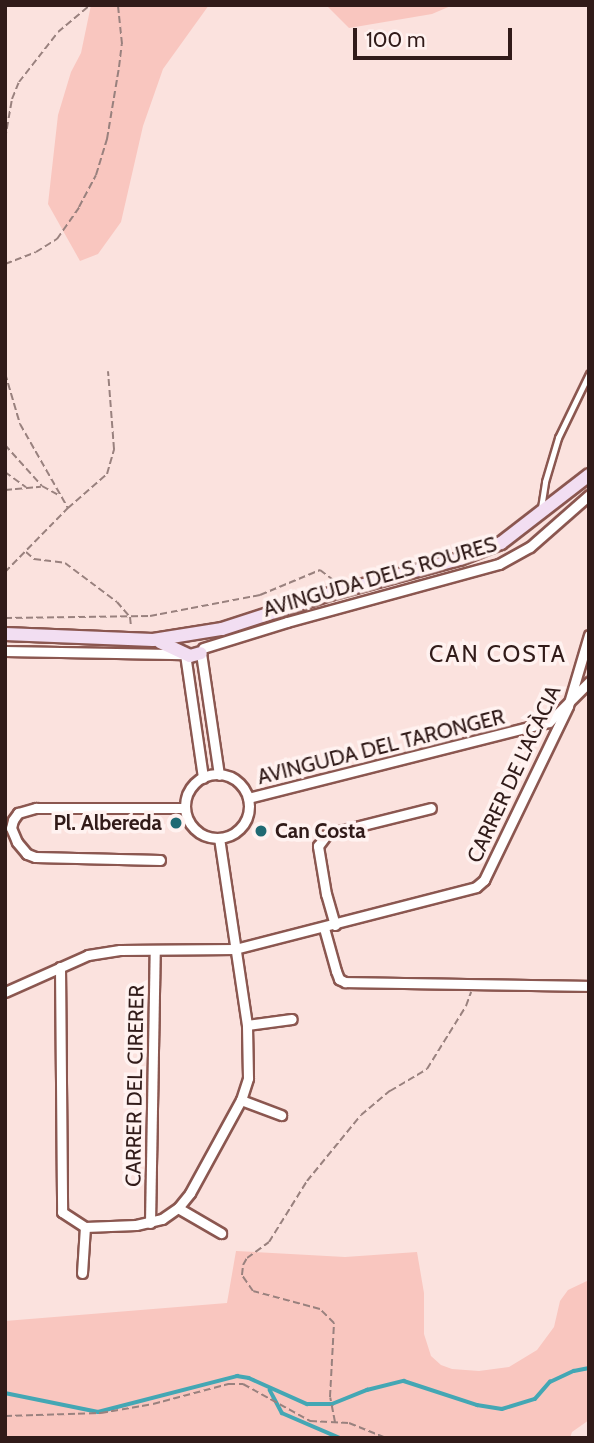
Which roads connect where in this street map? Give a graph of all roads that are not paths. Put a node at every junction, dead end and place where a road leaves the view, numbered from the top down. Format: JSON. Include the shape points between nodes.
{"nodes":[{"id":1,"x":589,"y":374,"type":"edge"},
{"id":2,"x":589,"y":475,"type":"edge"},
{"id":3,"x":589,"y":495,"type":"edge"},
{"id":4,"x":540,"y":515,"type":"junction"},
{"id":5,"x":222,"y":629,"type":"junction"},
{"id":6,"x":5,"y":634,"type":"edge"},
{"id":7,"x":589,"y":635,"type":"edge"},
{"id":8,"x":191,"y":636,"type":"junction"},
{"id":9,"x":153,"y":640,"type":"junction"},
{"id":10,"x":202,"y":650,"type":"junction"},
{"id":11,"x":5,"y":651,"type":"edge"},
{"id":12,"x":185,"y":654,"type":"junction"},
{"id":13,"x":589,"y":682,"type":"edge"},
{"id":14,"x":568,"y":706,"type":"junction"},
{"id":15,"x":219,"y":775,"type":"junction"},
{"id":16,"x":203,"y":778,"type":"junction"},
{"id":17,"x":248,"y":798,"type":"junction"},
{"id":18,"x":185,"y":808,"type":"junction"},
{"id":19,"x":430,"y":808,"type":"dead end"},
{"id":20,"x":219,"y":838,"type":"junction"},
{"id":21,"x":160,"y":860,"type":"dead end"},
{"id":22,"x":335,"y":925,"type":"junction"},
{"id":23,"x":324,"y":928,"type":"junction"},
{"id":24,"x":235,"y":949,"type":"junction"},
{"id":25,"x":155,"y":950,"type":"junction"},
{"id":26,"x":60,"y":967,"type":"junction"},
{"id":27,"x":589,"y":986,"type":"edge"},
{"id":28,"x":5,"y":992,"type":"edge"},
{"id":29,"x":292,"y":1019,"type":"dead end"},
{"id":30,"x":247,"y":1025,"type":"junction"},
{"id":31,"x":241,"y":1101,"type":"junction"},
{"id":32,"x":281,"y":1115,"type":"dead end"},
{"id":33,"x":178,"y":1208,"type":"junction"},
{"id":34,"x":150,"y":1223,"type":"junction"},
{"id":35,"x":85,"y":1227,"type":"junction"},
{"id":36,"x":221,"y":1233,"type":"dead end"},
{"id":37,"x":82,"y":1273,"type":"dead end"}],
"edges":[{"from":1,"to":4,"type":"lane","via":[[558,438]]},
{"from":2,"to":4,"type":"street"},
{"from":3,"to":10,"type":"street","name":"AVINGUDA DELS ROURES","via":[[530,547],[499,564]]},
{"from":4,"to":5,"type":"street","via":[[509,539],[480,552]]},
{"from":5,"to":8,"type":"street"},
{"from":5,"to":10,"type":"street"},
{"from":6,"to":9,"type":"street"},
{"from":7,"to":14,"type":"street","name":"CARRER DE L'ACÀCIA"},
{"from":8,"to":9,"type":"street"},
{"from":8,"to":10,"type":"street"},
{"from":8,"to":12,"type":"street"},
{"from":9,"to":12,"type":"street"},
{"from":10,"to":12,"type":"street"},
{"from":10,"to":15,"type":"street"},
{"from":11,"to":12,"type":"street"},
{"from":12,"to":16,"type":"street"},
{"from":13,"to":14,"type":"street","name":"AVINGUDA DEL TARONGER"},
{"from":14,"to":17,"type":"street","name":"AVINGUDA DEL TARONGER","via":[[549,722]]},
{"from":14,"to":22,"type":"street","name":"CARRER DE L'ACÀCIA","via":[[484,880],[464,891]]},
{"from":15,"to":16,"type":"street"},
{"from":15,"to":17,"type":"street","via":[[238,782]]},
{"from":16,"to":18,"type":"street","via":[[190,789]]},
{"from":17,"to":20,"type":"street","via":[[243,824]]},
{"from":18,"to":20,"type":"street","via":[[199,833]]},
{"from":18,"to":21,"type":"street","via":[[36,808],[18,813],[11,828],[27,855],[35,858]]},
{"from":19,"to":22,"type":"street","via":[[327,834],[318,846]]},
{"from":20,"to":24,"type":"street"},
{"from":22,"to":23,"type":"street","name":"CARRER DE L'ACÀCIA"},
{"from":23,"to":24,"type":"street","name":"CARRER DE L'ACÀCIA"},
{"from":23,"to":27,"type":"street","via":[[336,971],[345,982]]},
{"from":24,"to":25,"type":"street","name":"CARRER DE L'ACÀCIA"},
{"from":24,"to":30,"type":"street"},
{"from":25,"to":26,"type":"street","name":"CARRER DE L'ACÀCIA","via":[[103,952]]},
{"from":25,"to":34,"type":"street","name":"CARRER DEL CIRERER"},
{"from":26,"to":28,"type":"street","name":"CARRER DE L'ACÀCIA"},
{"from":26,"to":35,"type":"street","via":[[60,1199],[62,1212]]},
{"from":29,"to":30,"type":"street"},
{"from":30,"to":31,"type":"street","via":[[249,1065]]},
{"from":31,"to":32,"type":"street"},
{"from":31,"to":33,"type":"street"},
{"from":33,"to":34,"type":"street"},
{"from":33,"to":36,"type":"street"},
{"from":34,"to":35,"type":"street"},
{"from":35,"to":37,"type":"street"}]}
